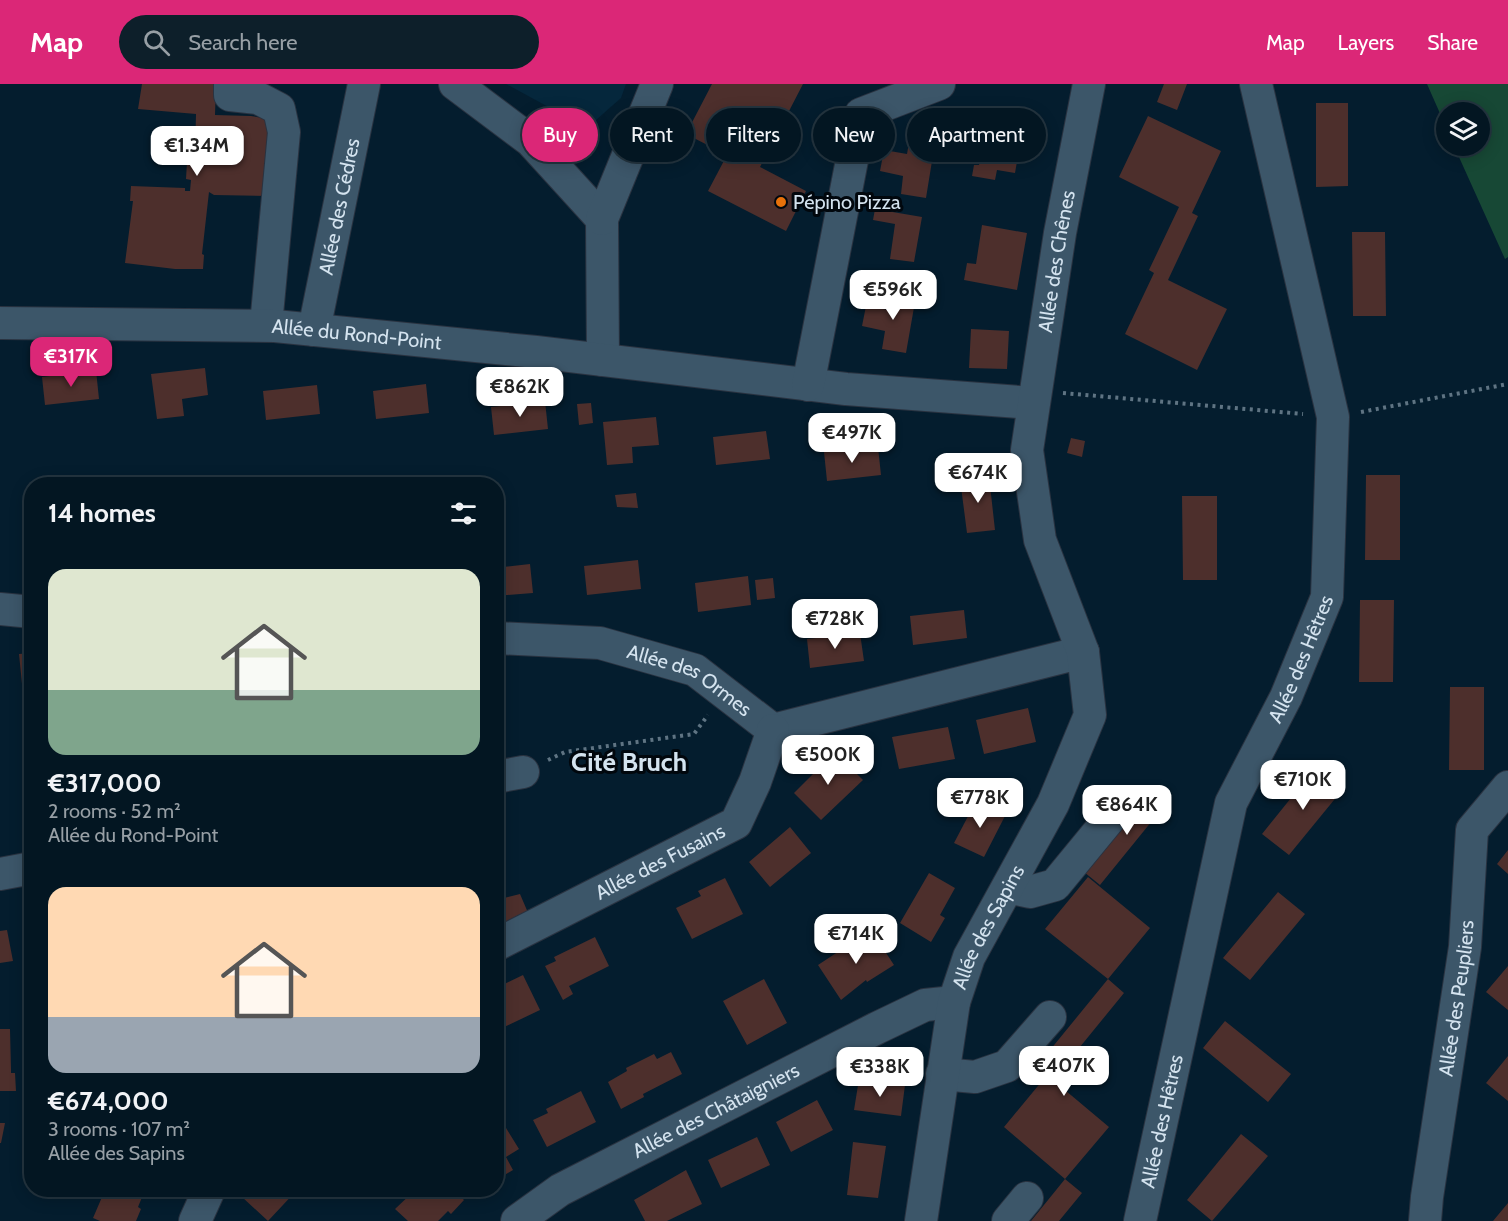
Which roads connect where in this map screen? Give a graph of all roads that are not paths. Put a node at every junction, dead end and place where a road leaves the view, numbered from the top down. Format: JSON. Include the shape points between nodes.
{"nodes":[{"id":1,"x":230,"y":84,"type":"edge"},
{"id":2,"x":364,"y":84,"type":"edge"},
{"id":3,"x":455,"y":84,"type":"edge"},
{"id":4,"x":657,"y":84,"type":"edge"},
{"id":5,"x":939,"y":84,"type":"edge"},
{"id":6,"x":1089,"y":84,"type":"edge"},
{"id":7,"x":1256,"y":84,"type":"edge"},
{"id":8,"x":602,"y":219,"type":"junction"},
{"id":9,"x":0,"y":323,"type":"edge"},
{"id":10,"x":266,"y":325,"type":"junction"},
{"id":11,"x":314,"y":330,"type":"junction"},
{"id":12,"x":603,"y":360,"type":"junction"},
{"id":13,"x":808,"y":385,"type":"junction"},
{"id":14,"x":1034,"y":397,"type":"junction"},
{"id":15,"x":0,"y":609,"type":"edge"},
{"id":16,"x":24,"y":611,"type":"edge"},
{"id":17,"x":504,"y":638,"type":"edge"},
{"id":18,"x":1083,"y":652,"type":"junction"},
{"id":19,"x":772,"y":730,"type":"junction"},
{"id":20,"x":1508,"y":787,"type":"edge"},
{"id":21,"x":1120,"y":806,"type":"dead end"},
{"id":22,"x":24,"y":870,"type":"edge"},
{"id":23,"x":0,"y":874,"type":"edge"},
{"id":24,"x":1008,"y":887,"type":"junction"},
{"id":25,"x":504,"y":941,"type":"edge"},
{"id":26,"x":954,"y":1002,"type":"junction"},
{"id":27,"x":1050,"y":1017,"type":"dead end"},
{"id":28,"x":942,"y":1074,"type":"junction"},
{"id":29,"x":206,"y":1197,"type":"edge"},
{"id":30,"x":1426,"y":1209,"type":"edge"},
{"id":31,"x":195,"y":1221,"type":"edge"},
{"id":32,"x":517,"y":1221,"type":"edge"},
{"id":33,"x":921,"y":1221,"type":"edge"},
{"id":34,"x":1140,"y":1221,"type":"edge"},
{"id":35,"x":1401,"y":1221,"type":"edge"}],
"edges":[{"from":1,"to":10,"type":"street","via":[[230,95],[258,98],[279,109],[284,132]]},
{"from":2,"to":11,"type":"street","name":"Allée des Cédres"},
{"from":3,"to":8,"type":"street","via":[[531,141]]},
{"from":4,"to":8,"type":"street"},
{"from":5,"to":13,"type":"street","via":[[861,114]]},
{"from":6,"to":14,"type":"street","name":"Allée des Chênes"},
{"from":7,"to":34,"type":"street","name":"Allée des Hêtres","via":[[1333,417],[1328,597],[1286,697],[1231,803]]},
{"from":8,"to":12,"type":"street"},
{"from":9,"to":10,"type":"street","name":"Allée du Rond-Point"},
{"from":10,"to":11,"type":"street","name":"Allée du Rond-Point"},
{"from":11,"to":12,"type":"street","name":"Allée du Rond-Point"},
{"from":12,"to":13,"type":"street","name":"Allée du Rond-Point"},
{"from":13,"to":14,"type":"street","name":"Allée du Rond-Point"},
{"from":14,"to":18,"type":"street","name":"Allée des Sapins","via":[[1027,450],[1040,540]]},
{"from":15,"to":16,"type":"street"},
{"from":17,"to":19,"type":"street","name":"Allée des Ormes","via":[[600,643],[695,670]]},
{"from":18,"to":19,"type":"street","name":"Allée des Ormes"},
{"from":18,"to":24,"type":"street","name":"Allée des Sapins","via":[[1090,715],[1053,804]]},
{"from":19,"to":25,"type":"street","name":"Allée des Fusains","via":[[736,823]]},
{"from":20,"to":30,"type":"street","name":"Allée des Peupliers","via":[[1472,830],[1466,947]]},
{"from":21,"to":24,"type":"street","via":[[1055,885],[1030,892]]},
{"from":22,"to":23,"type":"street"},
{"from":24,"to":26,"type":"street","name":"Allée des Sapins","via":[[969,957]]},
{"from":26,"to":28,"type":"street","name":"Allée des Sapins"},
{"from":26,"to":32,"type":"street","name":"Allée des Châtaigniers","via":[[925,1005],[877,1028],[560,1190]]},
{"from":27,"to":28,"type":"street","via":[[1007,1066],[975,1077]]},
{"from":28,"to":33,"type":"street","name":"Allée des Sapins"},
{"from":29,"to":31,"type":"street"},
{"from":30,"to":35,"type":"street"}]}
